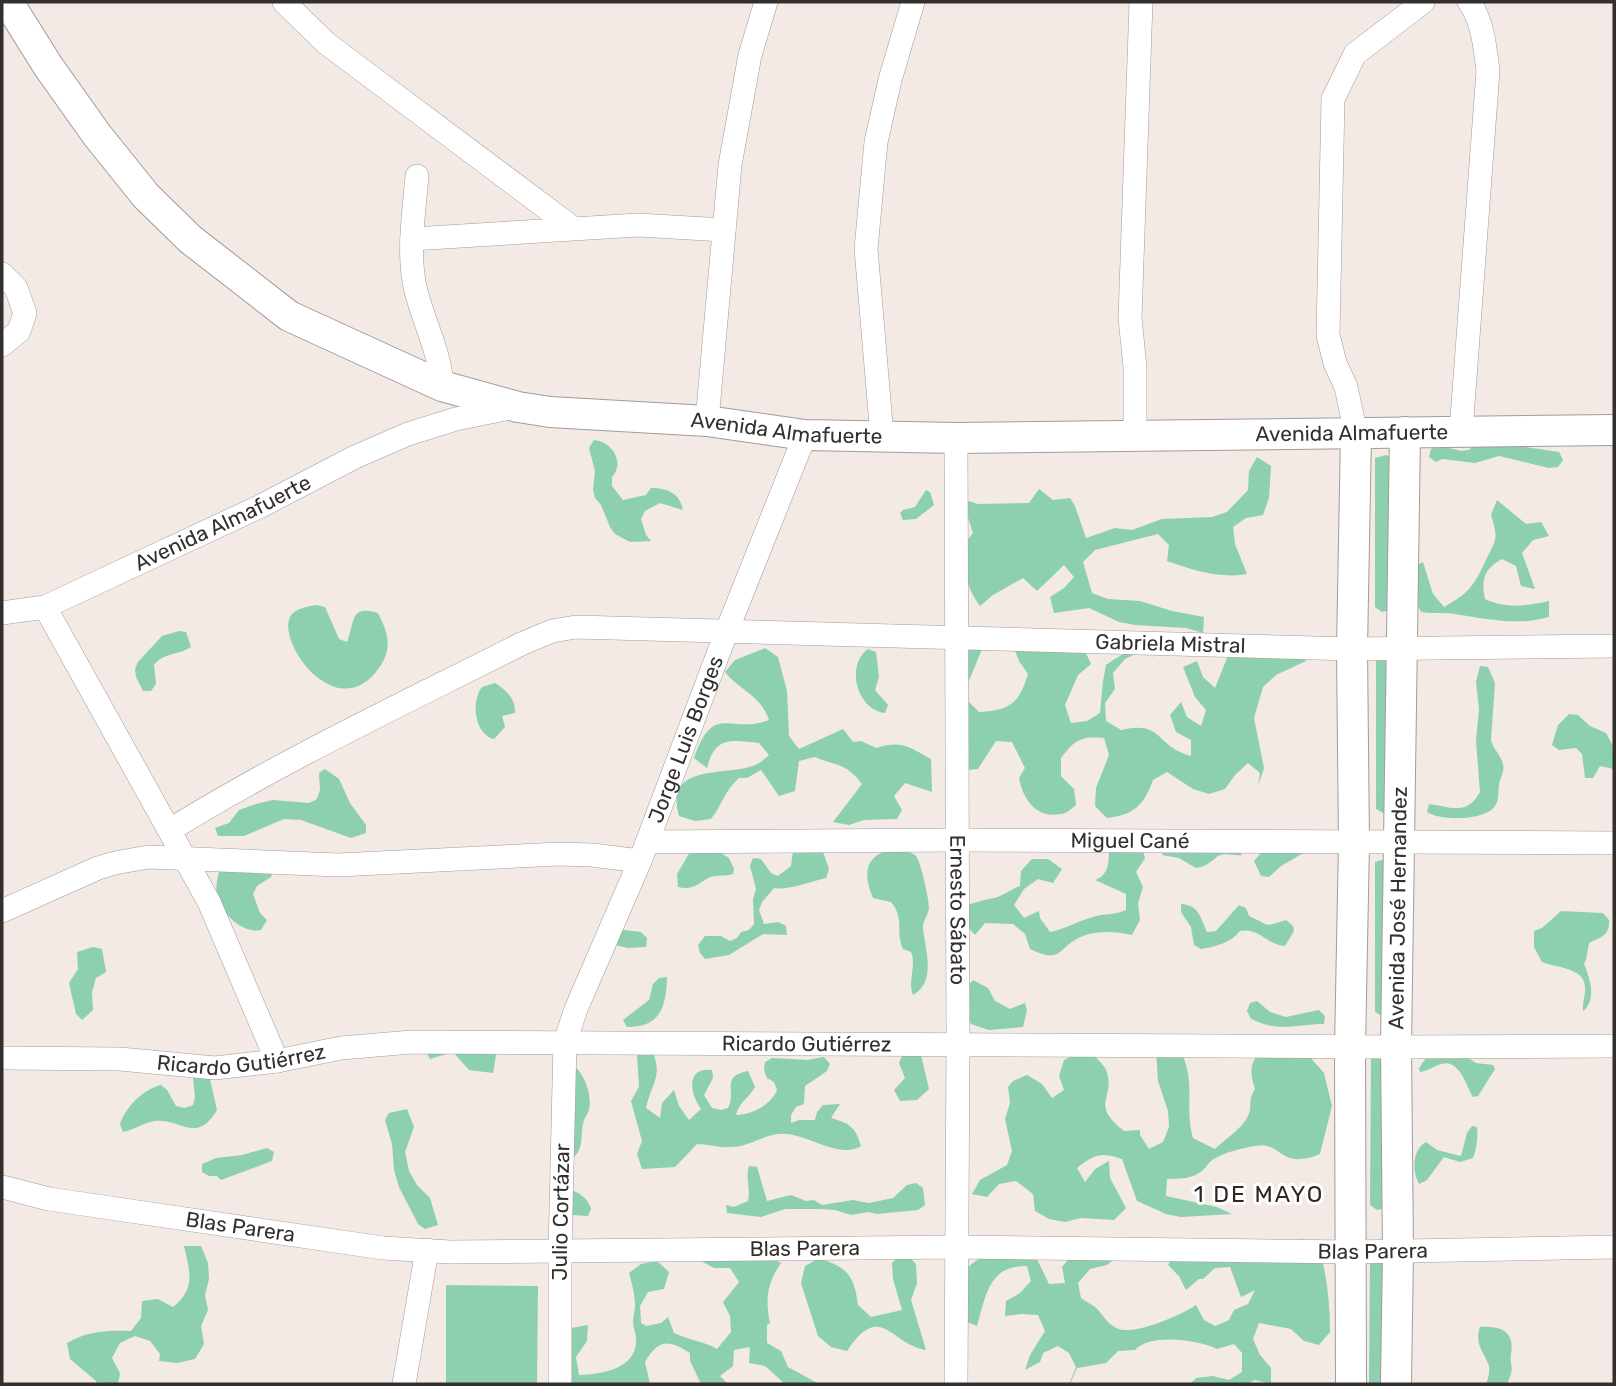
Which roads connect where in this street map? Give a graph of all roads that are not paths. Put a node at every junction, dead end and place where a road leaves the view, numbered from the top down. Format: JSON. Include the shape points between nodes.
{"nodes":[{"id":1,"x":8,"y":2,"type":"edge"},
{"id":2,"x":284,"y":2,"type":"edge"},
{"id":3,"x":913,"y":2,"type":"edge"},
{"id":4,"x":1141,"y":2,"type":"edge"},
{"id":5,"x":1423,"y":2,"type":"edge"},
{"id":6,"x":1469,"y":2,"type":"edge"},
{"id":7,"x":757,"y":4,"type":"edge"},
{"id":8,"x":417,"y":176,"type":"dead end"},
{"id":9,"x":573,"y":228,"type":"junction"},
{"id":10,"x":724,"y":230,"type":"junction"},
{"id":11,"x":412,"y":239,"type":"junction"},
{"id":12,"x":2,"y":274,"type":"edge"},
{"id":13,"x":2,"y":345,"type":"edge"},
{"id":14,"x":442,"y":386,"type":"junction"},
{"id":15,"x":518,"y":407,"type":"junction"},
{"id":16,"x":708,"y":421,"type":"junction"},
{"id":17,"x":1614,"y":430,"type":"edge"},
{"id":18,"x":1461,"y":431,"type":"junction"},
{"id":19,"x":1405,"y":432,"type":"junction"},
{"id":20,"x":1135,"y":434,"type":"junction"},
{"id":21,"x":1356,"y":434,"type":"junction"},
{"id":22,"x":805,"y":435,"type":"junction"},
{"id":23,"x":882,"y":436,"type":"junction"},
{"id":24,"x":956,"y":438,"type":"junction"},
{"id":25,"x":45,"y":607,"type":"junction"},
{"id":26,"x":2,"y":613,"type":"edge"},
{"id":27,"x":726,"y":633,"type":"junction"},
{"id":28,"x":958,"y":638,"type":"junction"},
{"id":29,"x":1614,"y":646,"type":"edge"},
{"id":30,"x":1352,"y":649,"type":"junction"},
{"id":31,"x":1401,"y":649,"type":"junction"},
{"id":32,"x":170,"y":830,"type":"junction"},
{"id":33,"x":957,"y":840,"type":"junction"},
{"id":34,"x":1354,"y":843,"type":"junction"},
{"id":35,"x":1401,"y":843,"type":"junction"},
{"id":36,"x":1614,"y":843,"type":"edge"},
{"id":37,"x":643,"y":852,"type":"junction"},
{"id":38,"x":187,"y":860,"type":"junction"},
{"id":39,"x":2,"y":911,"type":"edge"},
{"id":40,"x":565,"y":1042,"type":"junction"},
{"id":41,"x":958,"y":1044,"type":"junction"},
{"id":42,"x":1614,"y":1046,"type":"edge"},
{"id":43,"x":1350,"y":1047,"type":"junction"},
{"id":44,"x":1396,"y":1047,"type":"junction"},
{"id":45,"x":2,"y":1058,"type":"edge"},
{"id":46,"x":277,"y":1061,"type":"junction"},
{"id":47,"x":2,"y":1188,"type":"edge"},
{"id":48,"x":956,"y":1247,"type":"junction"},
{"id":49,"x":1614,"y":1248,"type":"edge"},
{"id":50,"x":427,"y":1250,"type":"junction"},
{"id":51,"x":560,"y":1251,"type":"junction"},
{"id":52,"x":1352,"y":1252,"type":"junction"},
{"id":53,"x":1398,"y":1252,"type":"junction"},
{"id":54,"x":404,"y":1384,"type":"edge"},
{"id":55,"x":560,"y":1384,"type":"edge"},
{"id":56,"x":956,"y":1384,"type":"edge"},
{"id":57,"x":1351,"y":1384,"type":"edge"},
{"id":58,"x":1396,"y":1384,"type":"edge"}],
"edges":[{"from":1,"to":14,"type":"street","via":[[97,135],[146,196],[190,239],[289,316]]},
{"from":2,"to":9,"type":"street","via":[[326,43]]},
{"from":3,"to":23,"type":"street","via":[[876,142],[866,249]]},
{"from":4,"to":20,"type":"street","via":[[1130,318]]},
{"from":5,"to":21,"type":"street","via":[[1355,54],[1333,99],[1328,335]]},
{"from":6,"to":18,"type":"street","via":[[1483,36],[1488,71]]},
{"from":7,"to":10,"type":"street"},
{"from":8,"to":11,"type":"street"},
{"from":9,"to":10,"type":"street","via":[[638,225]]},
{"from":9,"to":11,"type":"street"},
{"from":10,"to":16,"type":"street"},
{"from":11,"to":14,"type":"street","via":[[415,289],[441,365]]},
{"from":12,"to":13,"type":"street","via":[[16,288],[26,313],[19,331]]},
{"from":14,"to":15,"type":"street"},
{"from":15,"to":16,"type":"street","name":"Avenida Almafuerte"},
{"from":15,"to":25,"type":"street","name":"Avenida Almafuerte","via":[[408,434]]},
{"from":16,"to":22,"type":"street","name":"Avenida Almafuerte"},
{"from":17,"to":18,"type":"street","name":"Avenida Almafuerte"},
{"from":18,"to":19,"type":"street","name":"Avenida Almafuerte"},
{"from":19,"to":21,"type":"street","name":"Avenida Almafuerte"},
{"from":19,"to":31,"type":"street","name":"Avenida José Hernandez"},
{"from":20,"to":21,"type":"street","name":"Avenida Almafuerte"},
{"from":20,"to":24,"type":"street","name":"Avenida Almafuerte"},
{"from":21,"to":30,"type":"street"},
{"from":22,"to":23,"type":"street","name":"Avenida Almafuerte"},
{"from":22,"to":27,"type":"street","name":"Jorge Luis Borges"},
{"from":23,"to":24,"type":"street","name":"Avenida Almafuerte"},
{"from":24,"to":28,"type":"street","name":"Ernesto Sábato"},
{"from":25,"to":26,"type":"street","name":"Avenida Almafuerte"},
{"from":25,"to":32,"type":"street"},
{"from":27,"to":28,"type":"street","name":"Gabriela Mistral"},
{"from":27,"to":32,"type":"street","name":"Gabriela Mistral","via":[[576,627],[552,631],[313,749]]},
{"from":27,"to":37,"type":"street","name":"Jorge Luis Borges"},
{"from":28,"to":30,"type":"street","name":"Gabriela Mistral"},
{"from":28,"to":33,"type":"street","name":"Ernesto Sábato"},
{"from":29,"to":31,"type":"street","name":"Gabriela Mistral"},
{"from":30,"to":31,"type":"street","name":"Gabriela Mistral"},
{"from":30,"to":34,"type":"street"},
{"from":31,"to":35,"type":"street","name":"Avenida José Hernandez"},
{"from":32,"to":38,"type":"street"},
{"from":33,"to":34,"type":"street","name":"Miguel Cané"},
{"from":33,"to":37,"type":"street","name":"Miguel Cané"},
{"from":33,"to":41,"type":"street","name":"Ernesto Sábato"},
{"from":34,"to":35,"type":"street","name":"Miguel Cané"},
{"from":34,"to":43,"type":"street"},
{"from":35,"to":36,"type":"street","name":"Miguel Cané"},
{"from":35,"to":44,"type":"street","name":"Avenida José Hernandez"},
{"from":37,"to":38,"type":"street","name":"Miguel Cané","via":[[338,865]]},
{"from":37,"to":40,"type":"street","name":"Jorge Luis Borges"},
{"from":38,"to":39,"type":"street","name":"Miguel Cané","via":[[148,857],[116,863]]},
{"from":38,"to":46,"type":"street"},
{"from":40,"to":41,"type":"street","name":"Ricardo Gutiérrez"},
{"from":40,"to":46,"type":"street","name":"Ricardo Gutiérrez","via":[[412,1042],[341,1048]]},
{"from":40,"to":51,"type":"street","name":"Julio Cortázar"},
{"from":41,"to":43,"type":"street","name":"Ricardo Gutiérrez"},
{"from":41,"to":48,"type":"street","name":"Ernesto Sábato"},
{"from":42,"to":44,"type":"street","name":"Ricardo Gutiérrez"},
{"from":43,"to":44,"type":"street","name":"Ricardo Gutiérrez"},
{"from":43,"to":52,"type":"street"},
{"from":44,"to":53,"type":"street","name":"Avenida José Hernandez"},
{"from":45,"to":46,"type":"street","name":"Ricardo Gutiérrez","via":[[121,1059],[215,1068]]},
{"from":47,"to":50,"type":"street","name":"Blas Parera","via":[[49,1199],[383,1248]]},
{"from":48,"to":51,"type":"street","name":"Blas Parera"},
{"from":48,"to":52,"type":"street","name":"Blas Parera"},
{"from":48,"to":56,"type":"street","name":"Ernesto Sábato"},
{"from":49,"to":53,"type":"street","name":"Blas Parera"},
{"from":50,"to":51,"type":"street","name":"Blas Parera"},
{"from":50,"to":54,"type":"street"},
{"from":51,"to":55,"type":"street","name":"Julio Cortázar"},
{"from":52,"to":53,"type":"street","name":"Blas Parera"},
{"from":52,"to":57,"type":"street"},
{"from":53,"to":58,"type":"street","name":"Avenida José Hernandez"}]}
